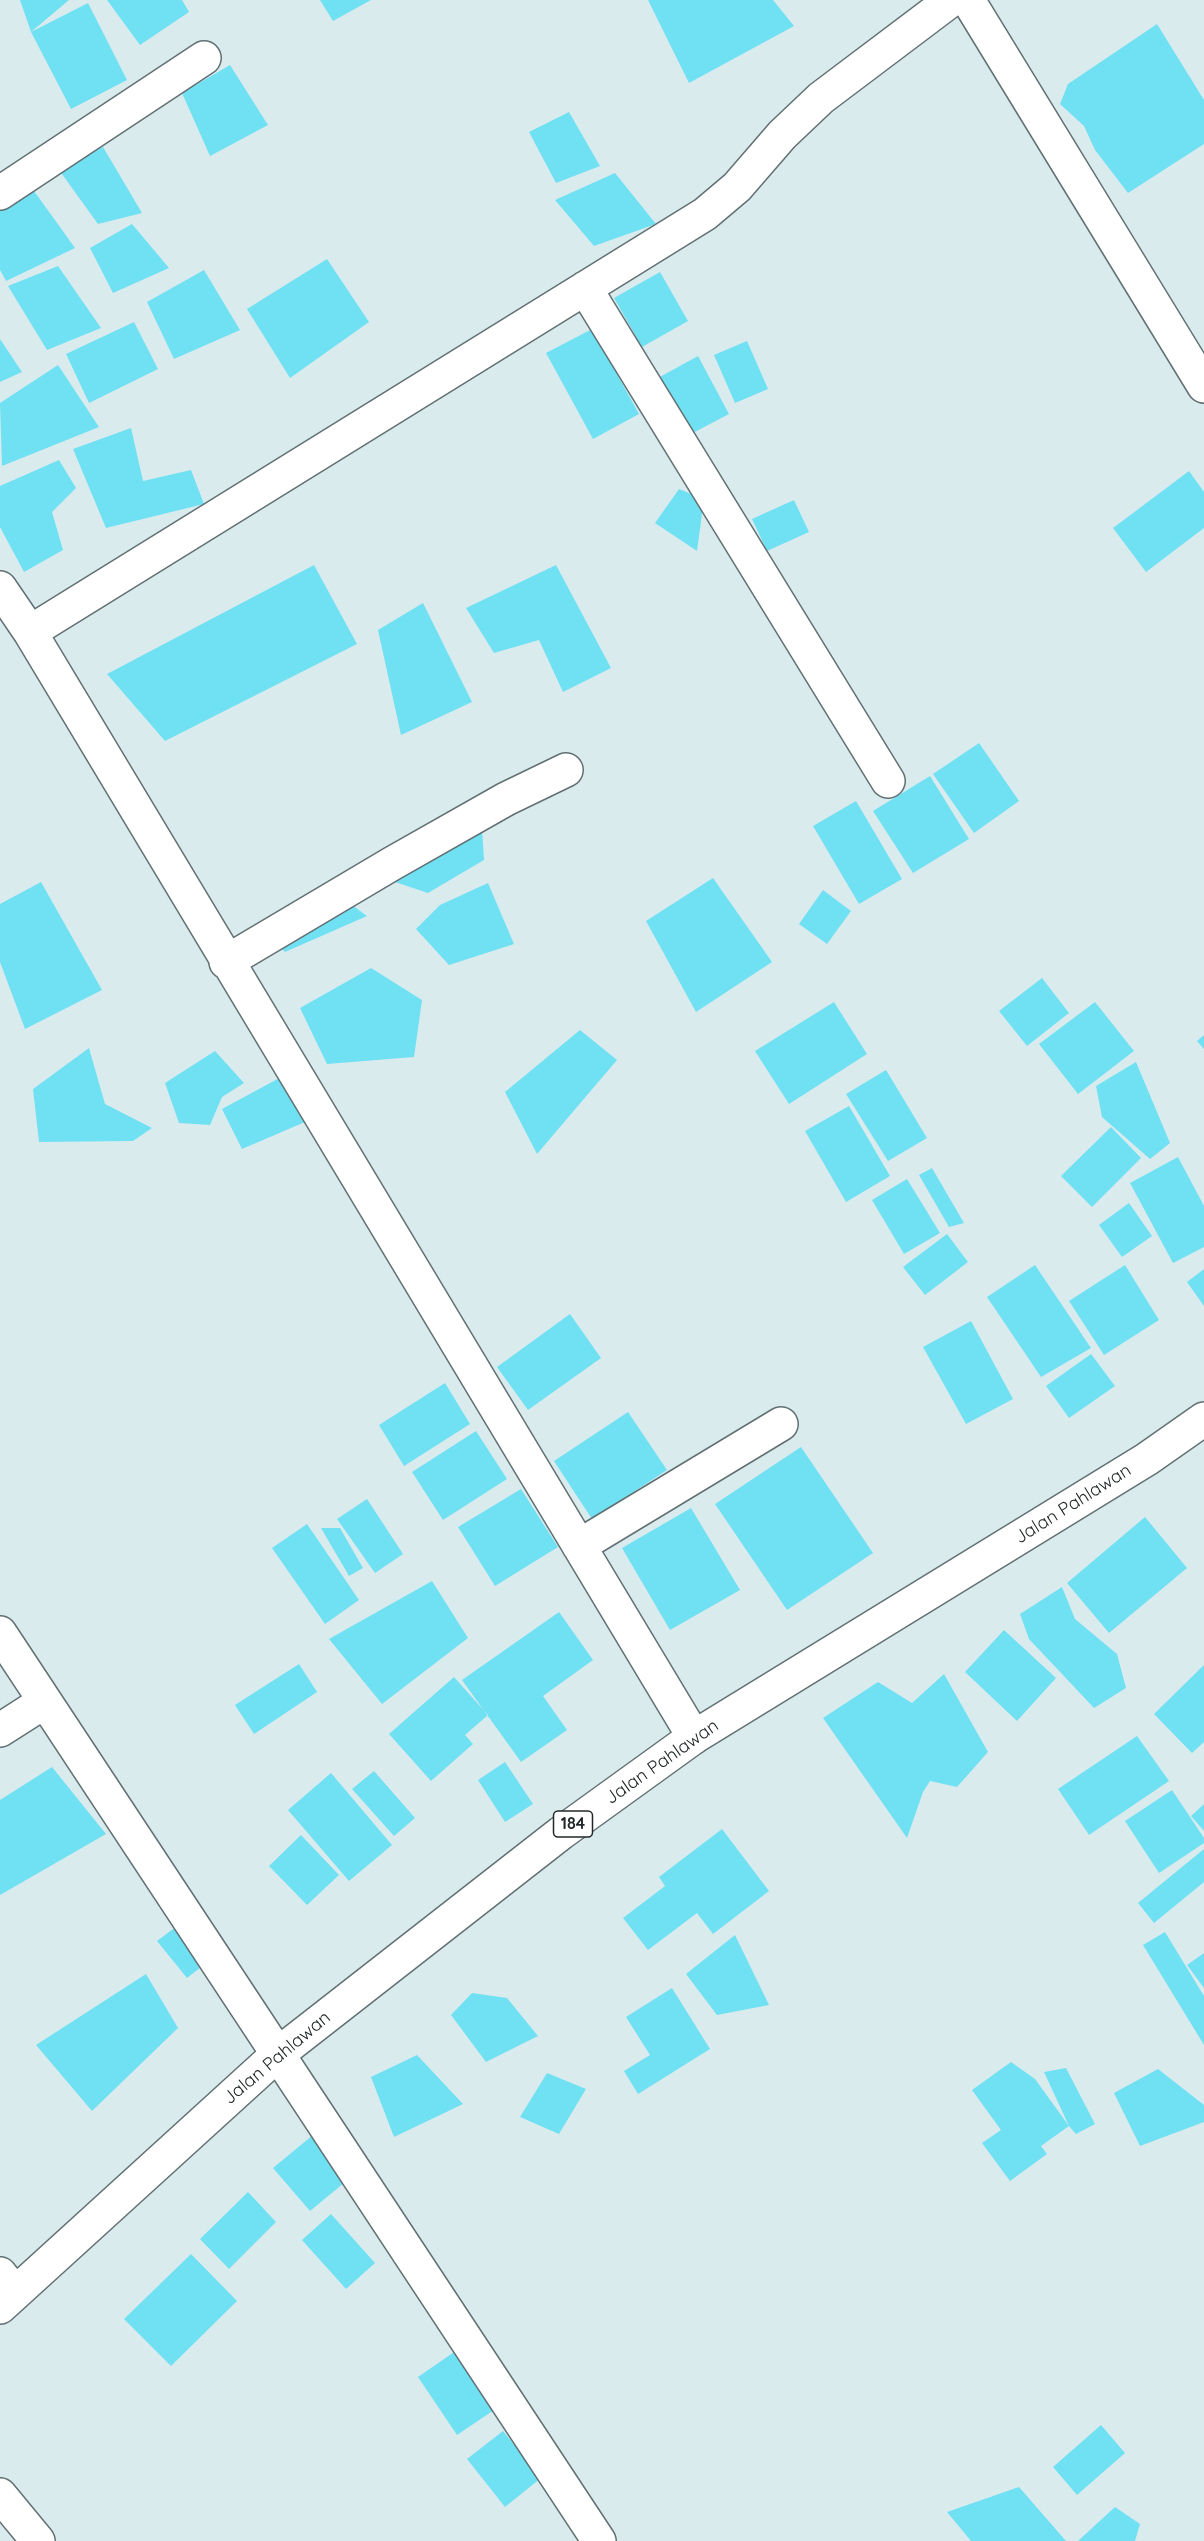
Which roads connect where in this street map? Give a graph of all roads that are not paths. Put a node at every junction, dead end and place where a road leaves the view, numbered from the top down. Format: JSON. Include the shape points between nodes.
{"nodes":[{"id":1,"x":951,"y":0,"type":"edge"},
{"id":2,"x":968,"y":0,"type":"edge"},
{"id":3,"x":204,"y":58,"type":"dead end"},
{"id":4,"x":0,"y":193,"type":"edge"},
{"id":5,"x":585,"y":288,"type":"junction"},
{"id":6,"x":1204,"y":386,"type":"edge"},
{"id":7,"x":0,"y":588,"type":"edge"},
{"id":8,"x":30,"y":632,"type":"junction"},
{"id":9,"x":566,"y":770,"type":"dead end"},
{"id":10,"x":888,"y":781,"type":"dead end"},
{"id":11,"x":226,"y":962,"type":"junction"},
{"id":12,"x":1204,"y":1419,"type":"edge"},
{"id":13,"x":781,"y":1424,"type":"dead end"},
{"id":14,"x":579,"y":1546,"type":"junction"},
{"id":15,"x":0,"y":1633,"type":"edge"},
{"id":16,"x":44,"y":1702,"type":"junction"},
{"id":17,"x":0,"y":1730,"type":"edge"},
{"id":18,"x":694,"y":1737,"type":"junction"},
{"id":19,"x":278,"y":2054,"type":"junction"},
{"id":20,"x":5,"y":2291,"type":"edge"},
{"id":21,"x":0,"y":2495,"type":"edge"},
{"id":22,"x":38,"y":2541,"type":"edge"},
{"id":23,"x":598,"y":2541,"type":"edge"}],
"edges":[{"from":1,"to":5,"type":"street","via":[[821,98],[737,187],[705,214]]},
{"from":2,"to":6,"type":"street"},
{"from":3,"to":4,"type":"street"},
{"from":5,"to":8,"type":"street"},
{"from":5,"to":10,"type":"street"},
{"from":7,"to":8,"type":"street"},
{"from":8,"to":11,"type":"street"},
{"from":9,"to":11,"type":"street","via":[[506,799]]},
{"from":11,"to":14,"type":"street"},
{"from":12,"to":18,"type":"street","name":"Jalan Pahlawan","number":"184","via":[[1147,1459]]},
{"from":13,"to":14,"type":"street"},
{"from":14,"to":18,"type":"street"},
{"from":15,"to":16,"type":"street"},
{"from":16,"to":17,"type":"street"},
{"from":16,"to":19,"type":"street"},
{"from":18,"to":19,"type":"street","name":"Jalan Pahlawan","number":"184","via":[[561,1833]]},
{"from":19,"to":20,"type":"street","name":"Jalan Pahlawan","number":"184"},
{"from":19,"to":23,"type":"street"},
{"from":21,"to":22,"type":"street"}]}
